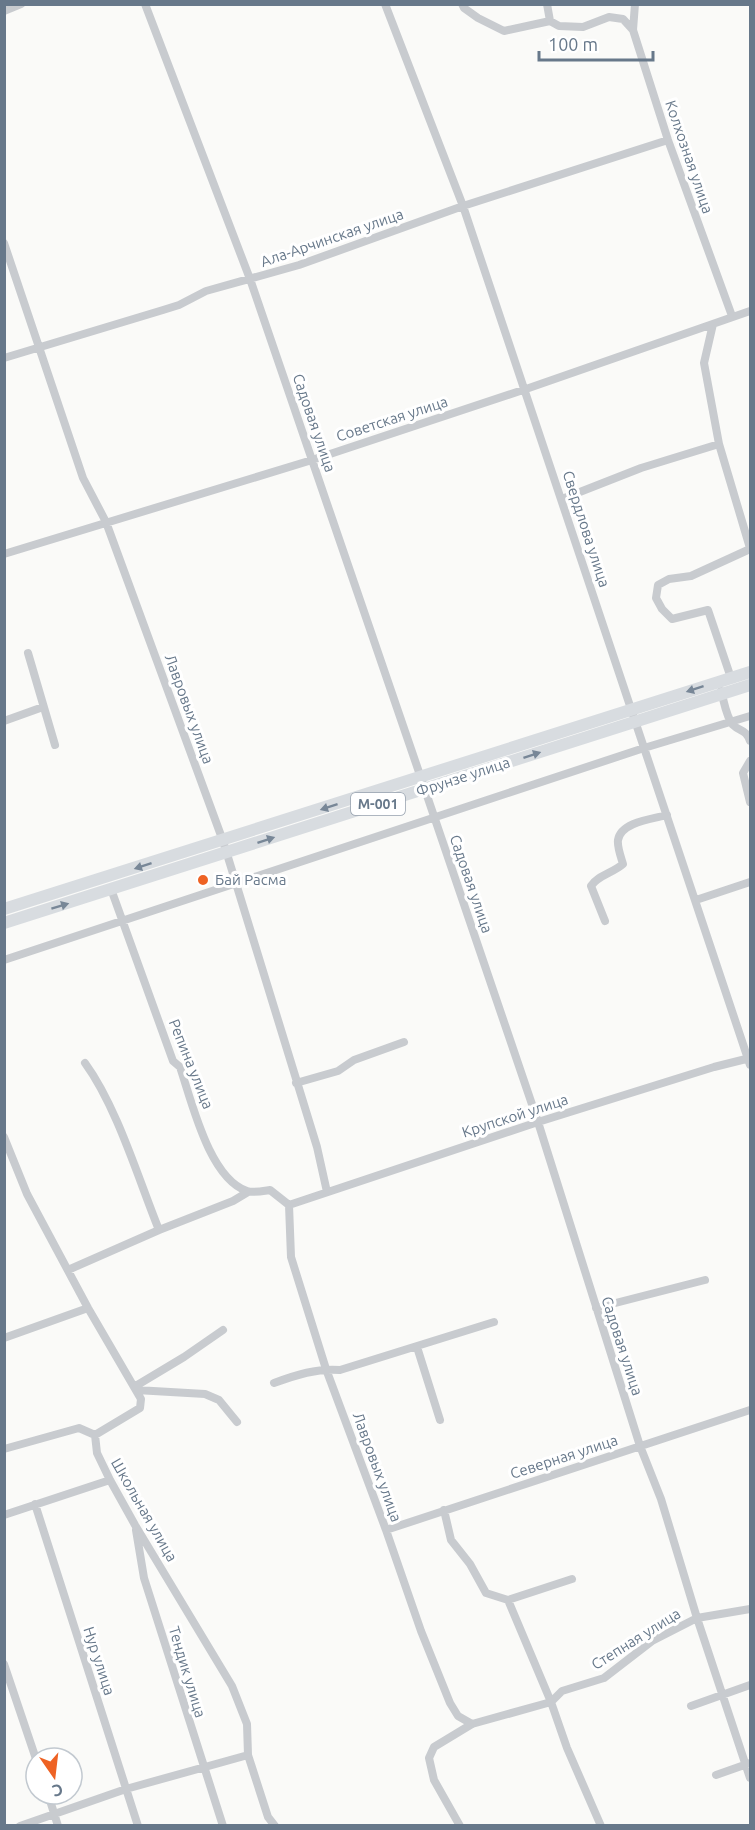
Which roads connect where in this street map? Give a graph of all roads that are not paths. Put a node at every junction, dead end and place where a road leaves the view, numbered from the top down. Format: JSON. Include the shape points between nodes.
{"nodes":[{"id":1,"x":21,"y":4,"type":"edge"},
{"id":2,"x":146,"y":4,"type":"edge"},
{"id":3,"x":386,"y":4,"type":"edge"},
{"id":4,"x":462,"y":4,"type":"edge"},
{"id":5,"x":548,"y":4,"type":"edge"},
{"id":6,"x":635,"y":4,"type":"edge"},
{"id":7,"x":4,"y":11,"type":"edge"},
{"id":8,"x":550,"y":21,"type":"junction"},
{"id":9,"x":633,"y":30,"type":"junction"},
{"id":10,"x":668,"y":140,"type":"junction"},
{"id":11,"x":463,"y":206,"type":"junction"},
{"id":12,"x":4,"y":243,"type":"edge"},
{"id":13,"x":250,"y":279,"type":"junction"},
{"id":14,"x":750,"y":311,"type":"edge"},
{"id":15,"x":732,"y":316,"type":"junction"},
{"id":16,"x":713,"y":324,"type":"junction"},
{"id":17,"x":40,"y":346,"type":"junction"},
{"id":18,"x":4,"y":358,"type":"edge"},
{"id":19,"x":525,"y":389,"type":"junction"},
{"id":20,"x":719,"y":444,"type":"junction"},
{"id":21,"x":312,"y":460,"type":"junction"},
{"id":22,"x":562,"y":499,"type":"junction"},
{"id":23,"x":106,"y":522,"type":"junction"},
{"id":24,"x":750,"y":548,"type":"edge"},
{"id":25,"x":4,"y":554,"type":"edge"},
{"id":26,"x":28,"y":653,"type":"dead end"},
{"id":27,"x":750,"y":672,"type":"edge"},
{"id":28,"x":732,"y":678,"type":"junction"},
{"id":29,"x":750,"y":685,"type":"edge"},
{"id":30,"x":720,"y":688,"type":"junction"},
{"id":31,"x":43,"y":707,"type":"junction"},
{"id":32,"x":633,"y":716,"type":"junction"},
{"id":33,"x":750,"y":716,"type":"edge"},
{"id":34,"x":4,"y":721,"type":"edge"},
{"id":35,"x":730,"y":722,"type":"junction"},
{"id":36,"x":750,"y":741,"type":"edge"},
{"id":37,"x":54,"y":745,"type":"dead end"},
{"id":38,"x":644,"y":748,"type":"junction"},
{"id":39,"x":750,"y":761,"type":"edge"},
{"id":40,"x":423,"y":784,"type":"junction"},
{"id":41,"x":750,"y":802,"type":"edge"},
{"id":42,"x":667,"y":815,"type":"junction"},
{"id":43,"x":434,"y":817,"type":"junction"},
{"id":44,"x":224,"y":847,"type":"junction"},
{"id":45,"x":235,"y":882,"type":"junction"},
{"id":46,"x":750,"y":882,"type":"edge"},
{"id":47,"x":111,"y":889,"type":"junction"},
{"id":48,"x":696,"y":900,"type":"junction"},
{"id":49,"x":4,"y":909,"type":"edge"},
{"id":50,"x":123,"y":921,"type":"junction"},
{"id":51,"x":605,"y":921,"type":"dead end"},
{"id":52,"x":4,"y":923,"type":"edge"},
{"id":53,"x":4,"y":960,"type":"edge"},
{"id":54,"x":404,"y":1042,"type":"dead end"},
{"id":55,"x":750,"y":1061,"type":"edge"},
{"id":56,"x":85,"y":1063,"type":"dead end"},
{"id":57,"x":296,"y":1083,"type":"junction"},
{"id":58,"x":538,"y":1122,"type":"junction"},
{"id":59,"x":4,"y":1137,"type":"edge"},
{"id":60,"x":248,"y":1192,"type":"junction"},
{"id":61,"x":327,"y":1192,"type":"junction"},
{"id":62,"x":289,"y":1205,"type":"junction"},
{"id":63,"x":159,"y":1230,"type":"junction"},
{"id":64,"x":68,"y":1270,"type":"junction"},
{"id":65,"x":705,"y":1280,"type":"dead end"},
{"id":66,"x":88,"y":1308,"type":"junction"},
{"id":67,"x":596,"y":1308,"type":"junction"},
{"id":68,"x":494,"y":1323,"type":"dead end"},
{"id":69,"x":223,"y":1330,"type":"dead end"},
{"id":70,"x":4,"y":1338,"type":"edge"},
{"id":71,"x":417,"y":1347,"type":"junction"},
{"id":72,"x":326,"y":1369,"type":"junction"},
{"id":73,"x":274,"y":1383,"type":"dead end"},
{"id":74,"x":135,"y":1389,"type":"junction"},
{"id":75,"x":750,"y":1410,"type":"edge"},
{"id":76,"x":440,"y":1420,"type":"dead end"},
{"id":77,"x":237,"y":1422,"type":"dead end"},
{"id":78,"x":95,"y":1435,"type":"junction"},
{"id":79,"x":640,"y":1446,"type":"junction"},
{"id":80,"x":4,"y":1449,"type":"edge"},
{"id":81,"x":110,"y":1480,"type":"junction"},
{"id":82,"x":35,"y":1504,"type":"junction"},
{"id":83,"x":444,"y":1510,"type":"junction"},
{"id":84,"x":4,"y":1515,"type":"edge"},
{"id":85,"x":135,"y":1525,"type":"junction"},
{"id":86,"x":386,"y":1530,"type":"junction"},
{"id":87,"x":572,"y":1579,"type":"dead end"},
{"id":88,"x":508,"y":1600,"type":"junction"},
{"id":89,"x":750,"y":1609,"type":"edge"},
{"id":90,"x":697,"y":1618,"type":"junction"},
{"id":91,"x":4,"y":1664,"type":"edge"},
{"id":92,"x":750,"y":1685,"type":"edge"},
{"id":93,"x":723,"y":1694,"type":"junction"},
{"id":94,"x":551,"y":1702,"type":"junction"},
{"id":95,"x":691,"y":1706,"type":"dead end"},
{"id":96,"x":472,"y":1724,"type":"junction"},
{"id":97,"x":32,"y":1746,"type":"edge"},
{"id":98,"x":248,"y":1755,"type":"junction"},
{"id":99,"x":749,"y":1764,"type":"edge"},
{"id":100,"x":203,"y":1767,"type":"junction"},
{"id":101,"x":716,"y":1775,"type":"dead end"},
{"id":102,"x":750,"y":1778,"type":"edge"},
{"id":103,"x":126,"y":1789,"type":"junction"},
{"id":104,"x":52,"y":1806,"type":"edge"},
{"id":105,"x":54,"y":1814,"type":"junction"},
{"id":106,"x":20,"y":1826,"type":"edge"},
{"id":107,"x":58,"y":1826,"type":"edge"},
{"id":108,"x":138,"y":1826,"type":"edge"},
{"id":109,"x":223,"y":1826,"type":"edge"},
{"id":110,"x":275,"y":1826,"type":"edge"},
{"id":111,"x":460,"y":1826,"type":"edge"},
{"id":112,"x":601,"y":1826,"type":"edge"}],
"edges":[{"from":1,"to":7,"type":"street"},
{"from":2,"to":13,"type":"street","name":"Садовая улица"},
{"from":3,"to":11,"type":"street","name":"Свердлова улица"},
{"from":4,"to":8,"type":"street","via":[[478,18],[504,31]]},
{"from":5,"to":8,"type":"street"},
{"from":6,"to":9,"type":"street","name":"Колхозная улица"},
{"from":8,"to":9,"type":"street","via":[[559,26],[582,27],[609,17],[623,19]]},
{"from":9,"to":10,"type":"street","name":"Колхозная улица"},
{"from":10,"to":11,"type":"street","name":"Ала-Арчинская улица"},
{"from":10,"to":15,"type":"street","name":"Колхозная улица"},
{"from":11,"to":13,"type":"street","name":"Ала-Арчинская улица"},
{"from":11,"to":19,"type":"street","name":"Свердлова улица"},
{"from":12,"to":17,"type":"street","name":"Лавровых улица"},
{"from":13,"to":17,"type":"street","name":"Ала-Арчинская улица","via":[[206,291],[164,310]]},
{"from":13,"to":21,"type":"street","name":"Садовая улица"},
{"from":14,"to":15,"type":"street","name":"Советская улица"},
{"from":15,"to":16,"type":"street","name":"Советская улица"},
{"from":16,"to":19,"type":"street","name":"Советская улица"},
{"from":16,"to":20,"type":"street","via":[[704,363]]},
{"from":17,"to":18,"type":"street","name":"Ала-Арчинская улица"},
{"from":17,"to":23,"type":"street","name":"Лавровых улица","via":[[83,478]]},
{"from":19,"to":21,"type":"street","name":"Советская улица"},
{"from":19,"to":22,"type":"street","name":"Свердлова улица"},
{"from":20,"to":22,"type":"street","via":[[641,468]]},
{"from":20,"to":24,"type":"street"},
{"from":21,"to":23,"type":"street","name":"Советская улица"},
{"from":21,"to":40,"type":"street","name":"Садовая улица"},
{"from":22,"to":32,"type":"street","name":"Свердлова улица"},
{"from":23,"to":25,"type":"street","name":"Советская улица"},
{"from":23,"to":44,"type":"street","name":"Лавровых улица"},
{"from":24,"to":28,"type":"street","via":[[691,576],[669,579],[658,585],[656,598],[672,619],[708,610]]},
{"from":26,"to":31,"type":"street"},
{"from":27,"to":28,"type":"main road","name":"Фрунзе улица","number":"M-001"},
{"from":28,"to":30,"type":"main road","name":"Фрунзе улица","number":"M-001"},
{"from":29,"to":30,"type":"main road","name":"Фрунзе улица","number":"M-001"},
{"from":30,"to":32,"type":"main road","name":"Фрунзе улица","number":"M-001"},
{"from":30,"to":35,"type":"street"},
{"from":31,"to":34,"type":"street"},
{"from":31,"to":37,"type":"street"},
{"from":32,"to":38,"type":"street","name":"Свердлова улица"},
{"from":32,"to":40,"type":"main road","name":"Фрунзе улица","number":"M-001"},
{"from":33,"to":35,"type":"street"},
{"from":35,"to":36,"type":"street","via":[[744,730]]},
{"from":35,"to":38,"type":"street"},
{"from":38,"to":42,"type":"street","name":"Свердлова улица"},
{"from":38,"to":43,"type":"street"},
{"from":39,"to":41,"type":"street","via":[[743,773]]},
{"from":40,"to":43,"type":"street","name":"Садовая улица"},
{"from":40,"to":44,"type":"main road","name":"Фрунзе улица","number":"M-001"},
{"from":42,"to":48,"type":"street","name":"Свердлова улица"},
{"from":42,"to":51,"type":"street","via":[[620,832],[623,864],[591,886]]},
{"from":43,"to":45,"type":"street"},
{"from":43,"to":58,"type":"street","name":"Садовая улица"},
{"from":44,"to":45,"type":"street","name":"Лавровых улица"},
{"from":44,"to":47,"type":"main road","name":"Фрунзе улица","number":"M-001"},
{"from":44,"to":49,"type":"main road","name":"Фрунзе улица","number":"M-001","one_way":true},
{"from":45,"to":50,"type":"street"},
{"from":45,"to":57,"type":"street","name":"Лавровых улица"},
{"from":46,"to":48,"type":"street"},
{"from":47,"to":50,"type":"street","name":"Репина улица"},
{"from":52,"to":47,"type":"main road","name":"Фрунзе улица","number":"M-001","one_way":true},
{"from":48,"to":55,"type":"street","name":"Свердлова улица"},
{"from":50,"to":53,"type":"street"},
{"from":50,"to":60,"type":"street","name":"Репина улица","via":[[209,1149],[225,1176]]},
{"from":54,"to":57,"type":"street","via":[[354,1060],[338,1071]]},
{"from":55,"to":58,"type":"street","name":"Крупской улица","via":[[714,1067]]},
{"from":56,"to":63,"type":"street","via":[[116,1121]]},
{"from":57,"to":61,"type":"street","name":"Лавровых улица"},
{"from":58,"to":61,"type":"street","name":"Крупской улица"},
{"from":58,"to":67,"type":"street","name":"Садовая улица"},
{"from":59,"to":64,"type":"street","via":[[27,1194]]},
{"from":60,"to":62,"type":"street","via":[[270,1190]]},
{"from":60,"to":63,"type":"street"},
{"from":61,"to":62,"type":"street","name":"Крупской улица"},
{"from":62,"to":72,"type":"street","name":"Лавровых улица","via":[[291,1257]]},
{"from":63,"to":64,"type":"street"},
{"from":64,"to":66,"type":"street"},
{"from":65,"to":67,"type":"street"},
{"from":66,"to":70,"type":"street"},
{"from":66,"to":74,"type":"street"},
{"from":67,"to":79,"type":"street","name":"Садовая улица"},
{"from":68,"to":71,"type":"street"},
{"from":69,"to":74,"type":"street"},
{"from":71,"to":72,"type":"street","via":[[340,1370]]},
{"from":71,"to":76,"type":"street"},
{"from":72,"to":73,"type":"street"},
{"from":72,"to":86,"type":"street","name":"Лавровых улица"},
{"from":74,"to":77,"type":"street","via":[[205,1394],[219,1400]]},
{"from":74,"to":78,"type":"street","via":[[141,1399],[140,1408]]},
{"from":75,"to":79,"type":"street","name":"Северная улица"},
{"from":78,"to":80,"type":"street","via":[[79,1428]]},
{"from":78,"to":81,"type":"street","name":"Школьная улица","via":[[96,1454]]},
{"from":79,"to":83,"type":"street","name":"Северная улица"},
{"from":79,"to":90,"type":"street","name":"Садовая улица","via":[[661,1499]]},
{"from":81,"to":82,"type":"street"},
{"from":81,"to":85,"type":"street","name":"Школьная улица"},
{"from":82,"to":84,"type":"street"},
{"from":82,"to":103,"type":"street","name":"Нур улица"},
{"from":83,"to":86,"type":"street","name":"Северная улица"},
{"from":83,"to":88,"type":"street","via":[[451,1540],[486,1593]]},
{"from":85,"to":98,"type":"street","name":"Школьная улица","via":[[232,1686],[247,1724]]},
{"from":85,"to":100,"type":"street","name":"Тендик улица","via":[[144,1578]]},
{"from":86,"to":96,"type":"street","name":"Лавровых улица","via":[[450,1703],[458,1716]]},
{"from":87,"to":88,"type":"street"},
{"from":88,"to":94,"type":"street"},
{"from":89,"to":90,"type":"street","name":"Степная улица"},
{"from":90,"to":93,"type":"street","name":"Садовая улица"},
{"from":90,"to":94,"type":"street","name":"Степная улица","via":[[652,1641],[604,1678],[562,1690]]},
{"from":91,"to":97,"type":"street"},
{"from":92,"to":93,"type":"street"},
{"from":93,"to":95,"type":"street"},
{"from":93,"to":99,"type":"street","name":"Садовая улица"},
{"from":94,"to":96,"type":"street","name":"Степная улица"},
{"from":94,"to":112,"type":"street"},
{"from":96,"to":111,"type":"street","name":"Степная улица","via":[[434,1747],[429,1758],[434,1779]]},
{"from":98,"to":100,"type":"street"},
{"from":98,"to":110,"type":"street","name":"Школьная улица","via":[[268,1817]]},
{"from":99,"to":101,"type":"street"},
{"from":99,"to":102,"type":"street","name":"Садовая улица"},
{"from":100,"to":103,"type":"street"},
{"from":100,"to":109,"type":"street","name":"Тендик улица"},
{"from":103,"to":105,"type":"street"},
{"from":103,"to":108,"type":"street","name":"Нур улица"},
{"from":104,"to":105,"type":"street"},
{"from":105,"to":106,"type":"street"},
{"from":105,"to":107,"type":"street"}]}
